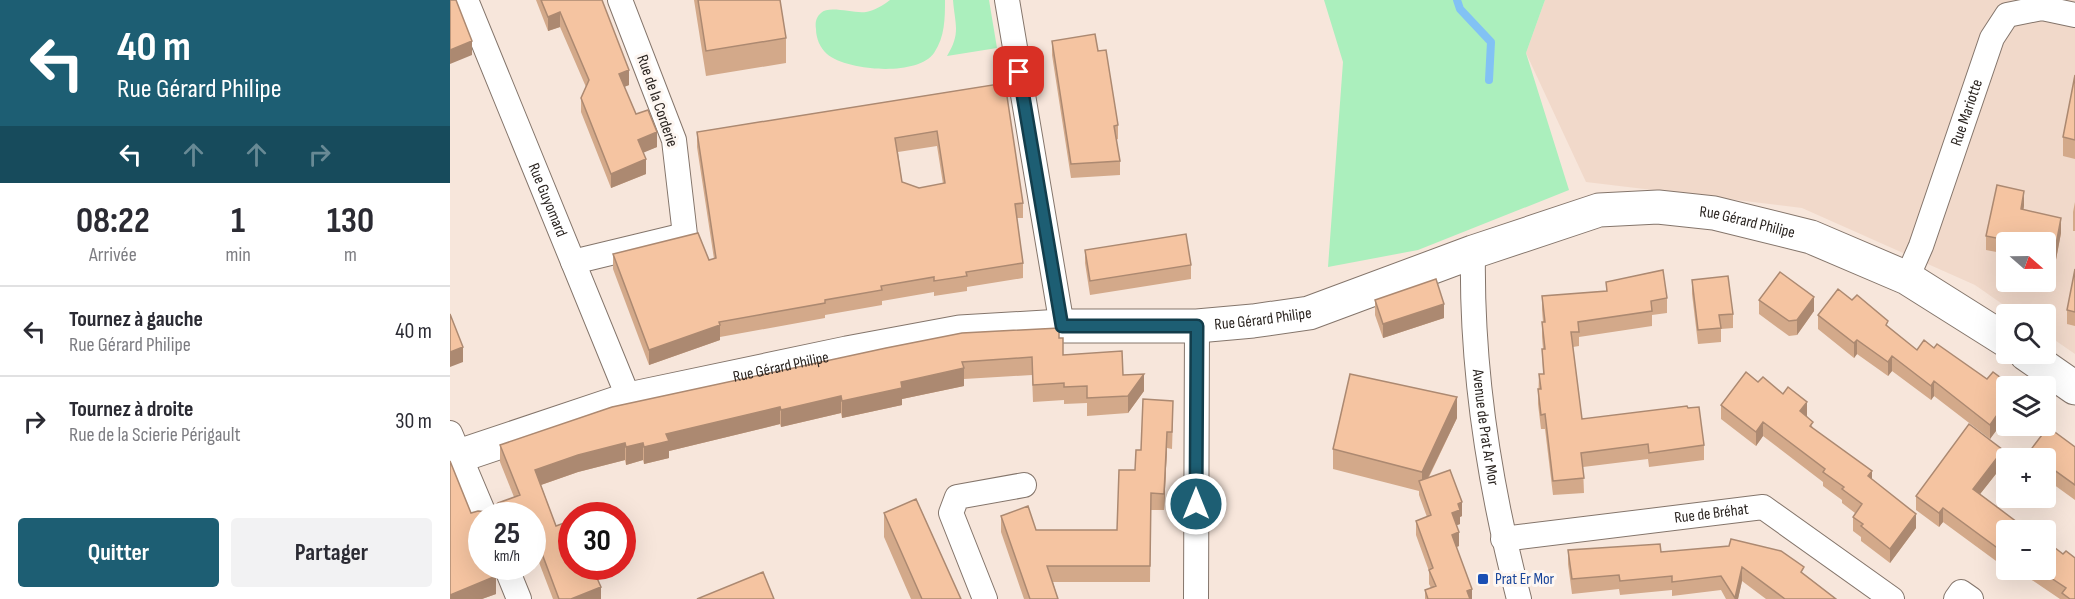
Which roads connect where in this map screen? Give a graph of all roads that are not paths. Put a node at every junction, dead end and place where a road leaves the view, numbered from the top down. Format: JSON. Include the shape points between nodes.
{"nodes":[{"id":1,"x":466,"y":0,"type":"edge"},
{"id":2,"x":620,"y":0,"type":"edge"},
{"id":3,"x":1007,"y":0,"type":"edge"},
{"id":4,"x":2075,"y":15,"type":"edge"},
{"id":5,"x":1473,"y":252,"type":"junction"},
{"id":6,"x":573,"y":262,"type":"junction"},
{"id":7,"x":1907,"y":278,"type":"junction"},
{"id":8,"x":1062,"y":326,"type":"junction"},
{"id":9,"x":1197,"y":326,"type":"junction"},
{"id":10,"x":1996,"y":334,"type":"edge"},
{"id":11,"x":2040,"y":364,"type":"edge"},
{"id":12,"x":2075,"y":388,"type":"edge"},
{"id":13,"x":629,"y":399,"type":"junction"},
{"id":14,"x":453,"y":449,"type":"edge"},
{"id":15,"x":1024,"y":485,"type":"dead end"},
{"id":16,"x":478,"y":502,"type":"edge"},
{"id":17,"x":1503,"y":539,"type":"junction"},
{"id":18,"x":511,"y":580,"type":"edge"},
{"id":19,"x":519,"y":599,"type":"edge"},
{"id":20,"x":985,"y":599,"type":"edge"},
{"id":21,"x":1196,"y":599,"type":"edge"},
{"id":22,"x":1519,"y":599,"type":"edge"},
{"id":23,"x":1892,"y":599,"type":"edge"},
{"id":24,"x":1956,"y":599,"type":"edge"},
{"id":25,"x":1971,"y":599,"type":"edge"}],
"edges":[{"from":1,"to":6,"type":"street","name":"Rue Guyomard"},
{"from":2,"to":6,"type":"street","name":"Rue de la Corderie","via":[[674,140],[685,235]]},
{"from":3,"to":8,"type":"street"},
{"from":4,"to":7,"type":"street","name":"Rue Mariotte","via":[[2042,8],[2007,15],[1992,38]]},
{"from":5,"to":7,"type":"street","name":"Rue Gérard Philipe","via":[[1599,210],[1658,207],[1714,213],[1811,237]]},
{"from":5,"to":9,"type":"street","name":"Rue Gérard Philipe","via":[[1309,313]]},
{"from":5,"to":17,"type":"street","name":"Avenue de Prat Ar Mor","via":[[1472,308]]},
{"from":6,"to":13,"type":"street","name":"Rue Guyomard"},
{"from":7,"to":10,"type":"street","name":"Rue Gérard Philipe"},
{"from":8,"to":9,"type":"street","name":"Rue Gérard Philipe"},
{"from":8,"to":13,"type":"street","name":"Rue Gérard Philipe","via":[[960,332]]},
{"from":9,"to":21,"type":"street"},
{"from":11,"to":12,"type":"street"},
{"from":13,"to":14,"type":"street","name":"Rue Gérard Philipe"},
{"from":14,"to":16,"type":"street"},
{"from":15,"to":20,"type":"street","via":[[957,497],[951,513]]},
{"from":17,"to":22,"type":"street","name":"Avenue de Prat Ar Mor"},
{"from":17,"to":23,"type":"street","name":"Rue de Bréhat","via":[[1763,507]]},
{"from":18,"to":19,"type":"street"},
{"from":24,"to":25,"type":"street","via":[[1961,592]]}]}
